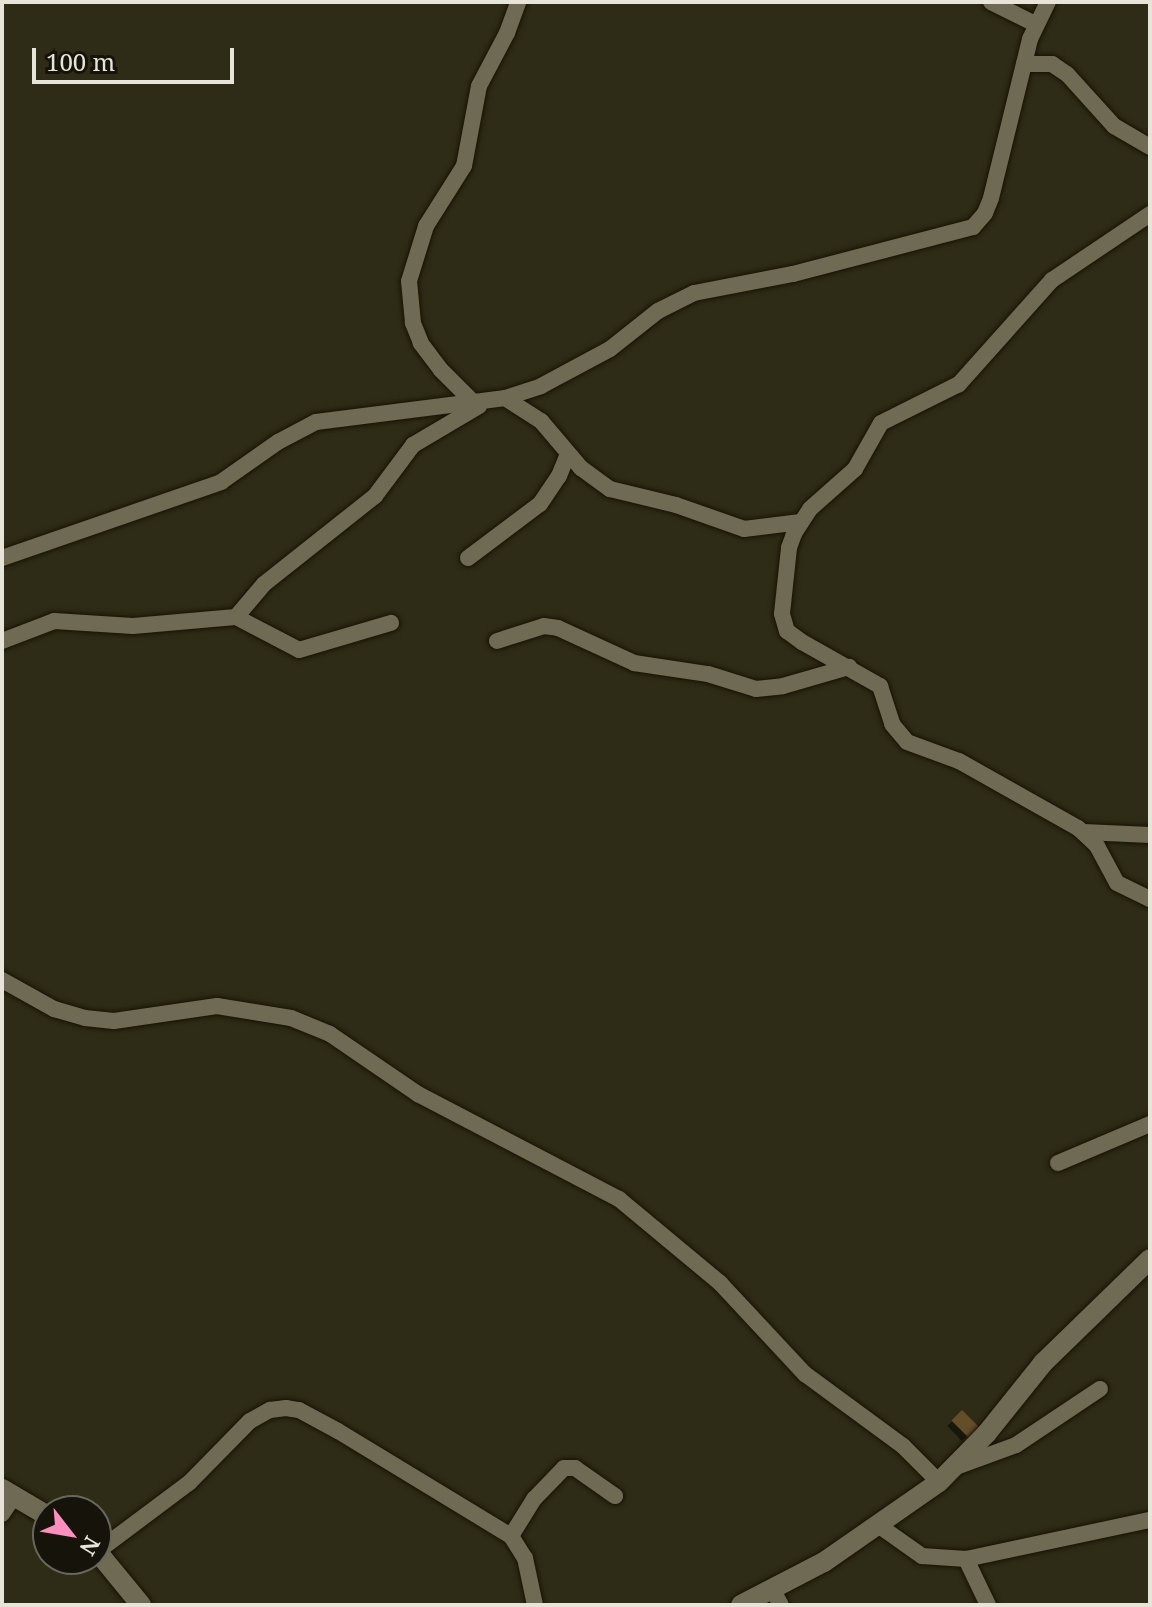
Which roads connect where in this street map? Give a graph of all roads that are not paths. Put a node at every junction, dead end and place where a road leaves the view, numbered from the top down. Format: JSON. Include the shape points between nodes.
{"nodes":[{"id":1,"x":518,"y":2,"type":"edge"},
{"id":2,"x":991,"y":2,"type":"edge"},
{"id":3,"x":1047,"y":2,"type":"edge"},
{"id":4,"x":1035,"y":24,"type":"junction"},
{"id":5,"x":1024,"y":64,"type":"junction"},
{"id":6,"x":1150,"y":147,"type":"edge"},
{"id":7,"x":1150,"y":214,"type":"edge"},
{"id":8,"x":505,"y":398,"type":"junction"},
{"id":9,"x":481,"y":402,"type":"junction"},
{"id":10,"x":568,"y":454,"type":"junction"},
{"id":11,"x":801,"y":522,"type":"junction"},
{"id":12,"x":2,"y":558,"type":"edge"},
{"id":13,"x":468,"y":558,"type":"dead end"},
{"id":14,"x":236,"y":617,"type":"junction"},
{"id":15,"x":391,"y":623,"type":"dead end"},
{"id":16,"x":2,"y":641,"type":"edge"},
{"id":17,"x":497,"y":641,"type":"dead end"},
{"id":18,"x":849,"y":667,"type":"junction"},
{"id":19,"x":1084,"y":832,"type":"junction"},
{"id":20,"x":1150,"y":835,"type":"edge"},
{"id":21,"x":1150,"y":899,"type":"edge"},
{"id":22,"x":2,"y":980,"type":"edge"},
{"id":23,"x":1150,"y":1124,"type":"edge"},
{"id":24,"x":1058,"y":1163,"type":"dead end"},
{"id":25,"x":1150,"y":1259,"type":"edge"},
{"id":26,"x":1100,"y":1389,"type":"dead end"},
{"id":27,"x":956,"y":1467,"type":"junction"},
{"id":28,"x":939,"y":1482,"type":"junction"},
{"id":29,"x":8,"y":1492,"type":"edge"},
{"id":30,"x":615,"y":1496,"type":"dead end"},
{"id":31,"x":32,"y":1506,"type":"edge"},
{"id":32,"x":2,"y":1514,"type":"edge"},
{"id":33,"x":1150,"y":1520,"type":"edge"},
{"id":34,"x":878,"y":1525,"type":"junction"},
{"id":35,"x":511,"y":1536,"type":"junction"},
{"id":36,"x":112,"y":1539,"type":"edge"},
{"id":37,"x":966,"y":1559,"type":"junction"},
{"id":38,"x":112,"y":1569,"type":"edge"},
{"id":39,"x":777,"y":1597,"type":"edge"},
{"id":40,"x":141,"y":1605,"type":"edge"},
{"id":41,"x":535,"y":1605,"type":"edge"},
{"id":42,"x":741,"y":1605,"type":"edge"},
{"id":43,"x":988,"y":1605,"type":"edge"}],
"edges":[{"from":1,"to":9,"type":"street","via":[[479,86],[464,166],[426,226],[409,281],[413,323],[421,343],[441,370]]},
{"from":2,"to":4,"type":"street"},
{"from":3,"to":4,"type":"street"},
{"from":4,"to":5,"type":"street"},
{"from":5,"to":6,"type":"street","via":[[1060,69],[1114,126]]},
{"from":5,"to":8,"type":"street","via":[[991,198],[973,227],[793,274],[694,293],[658,311],[565,376]]},
{"from":7,"to":11,"type":"street","via":[[1052,280],[959,384],[881,423],[855,469]]},
{"from":8,"to":9,"type":"street"},
{"from":8,"to":10,"type":"street","via":[[541,421]]},
{"from":9,"to":12,"type":"street","via":[[316,422],[221,482]]},
{"from":9,"to":14,"type":"street","via":[[413,445],[375,496],[264,584]]},
{"from":10,"to":11,"type":"street","via":[[610,489],[731,526],[759,529]]},
{"from":10,"to":13,"type":"street","via":[[540,504]]},
{"from":11,"to":18,"type":"street","via":[[789,548],[782,621],[802,642]]},
{"from":14,"to":15,"type":"street","via":[[299,650]]},
{"from":14,"to":16,"type":"street","via":[[133,626],[54,621]]},
{"from":17,"to":18,"type":"street","via":[[544,626],[558,628],[634,663],[768,690]]},
{"from":18,"to":19,"type":"street","via":[[880,686],[892,724],[907,742],[959,761]]},
{"from":19,"to":20,"type":"street"},
{"from":19,"to":21,"type":"street","via":[[1117,883]]},
{"from":22,"to":28,"type":"street","via":[[54,1009],[85,1018],[114,1021],[217,1006],[291,1018],[330,1034],[418,1094],[619,1199],[720,1283],[805,1374],[912,1453]]},
{"from":23,"to":24,"type":"street"},
{"from":25,"to":27,"type":"street","via":[[1043,1363]]},
{"from":26,"to":27,"type":"street","via":[[1016,1445]]},
{"from":27,"to":28,"type":"street"},
{"from":28,"to":34,"type":"street"},
{"from":29,"to":31,"type":"street"},
{"from":29,"to":32,"type":"street"},
{"from":30,"to":35,"type":"street","via":[[575,1468],[564,1468],[534,1499]]},
{"from":33,"to":37,"type":"street"},
{"from":34,"to":37,"type":"street","via":[[922,1556]]},
{"from":34,"to":39,"type":"street"},
{"from":35,"to":36,"type":"street","via":[[338,1431],[286,1408],[250,1421],[189,1483]]},
{"from":35,"to":41,"type":"street","via":[[525,1558]]},
{"from":37,"to":43,"type":"street"},
{"from":38,"to":40,"type":"street"},
{"from":39,"to":42,"type":"street"}]}
